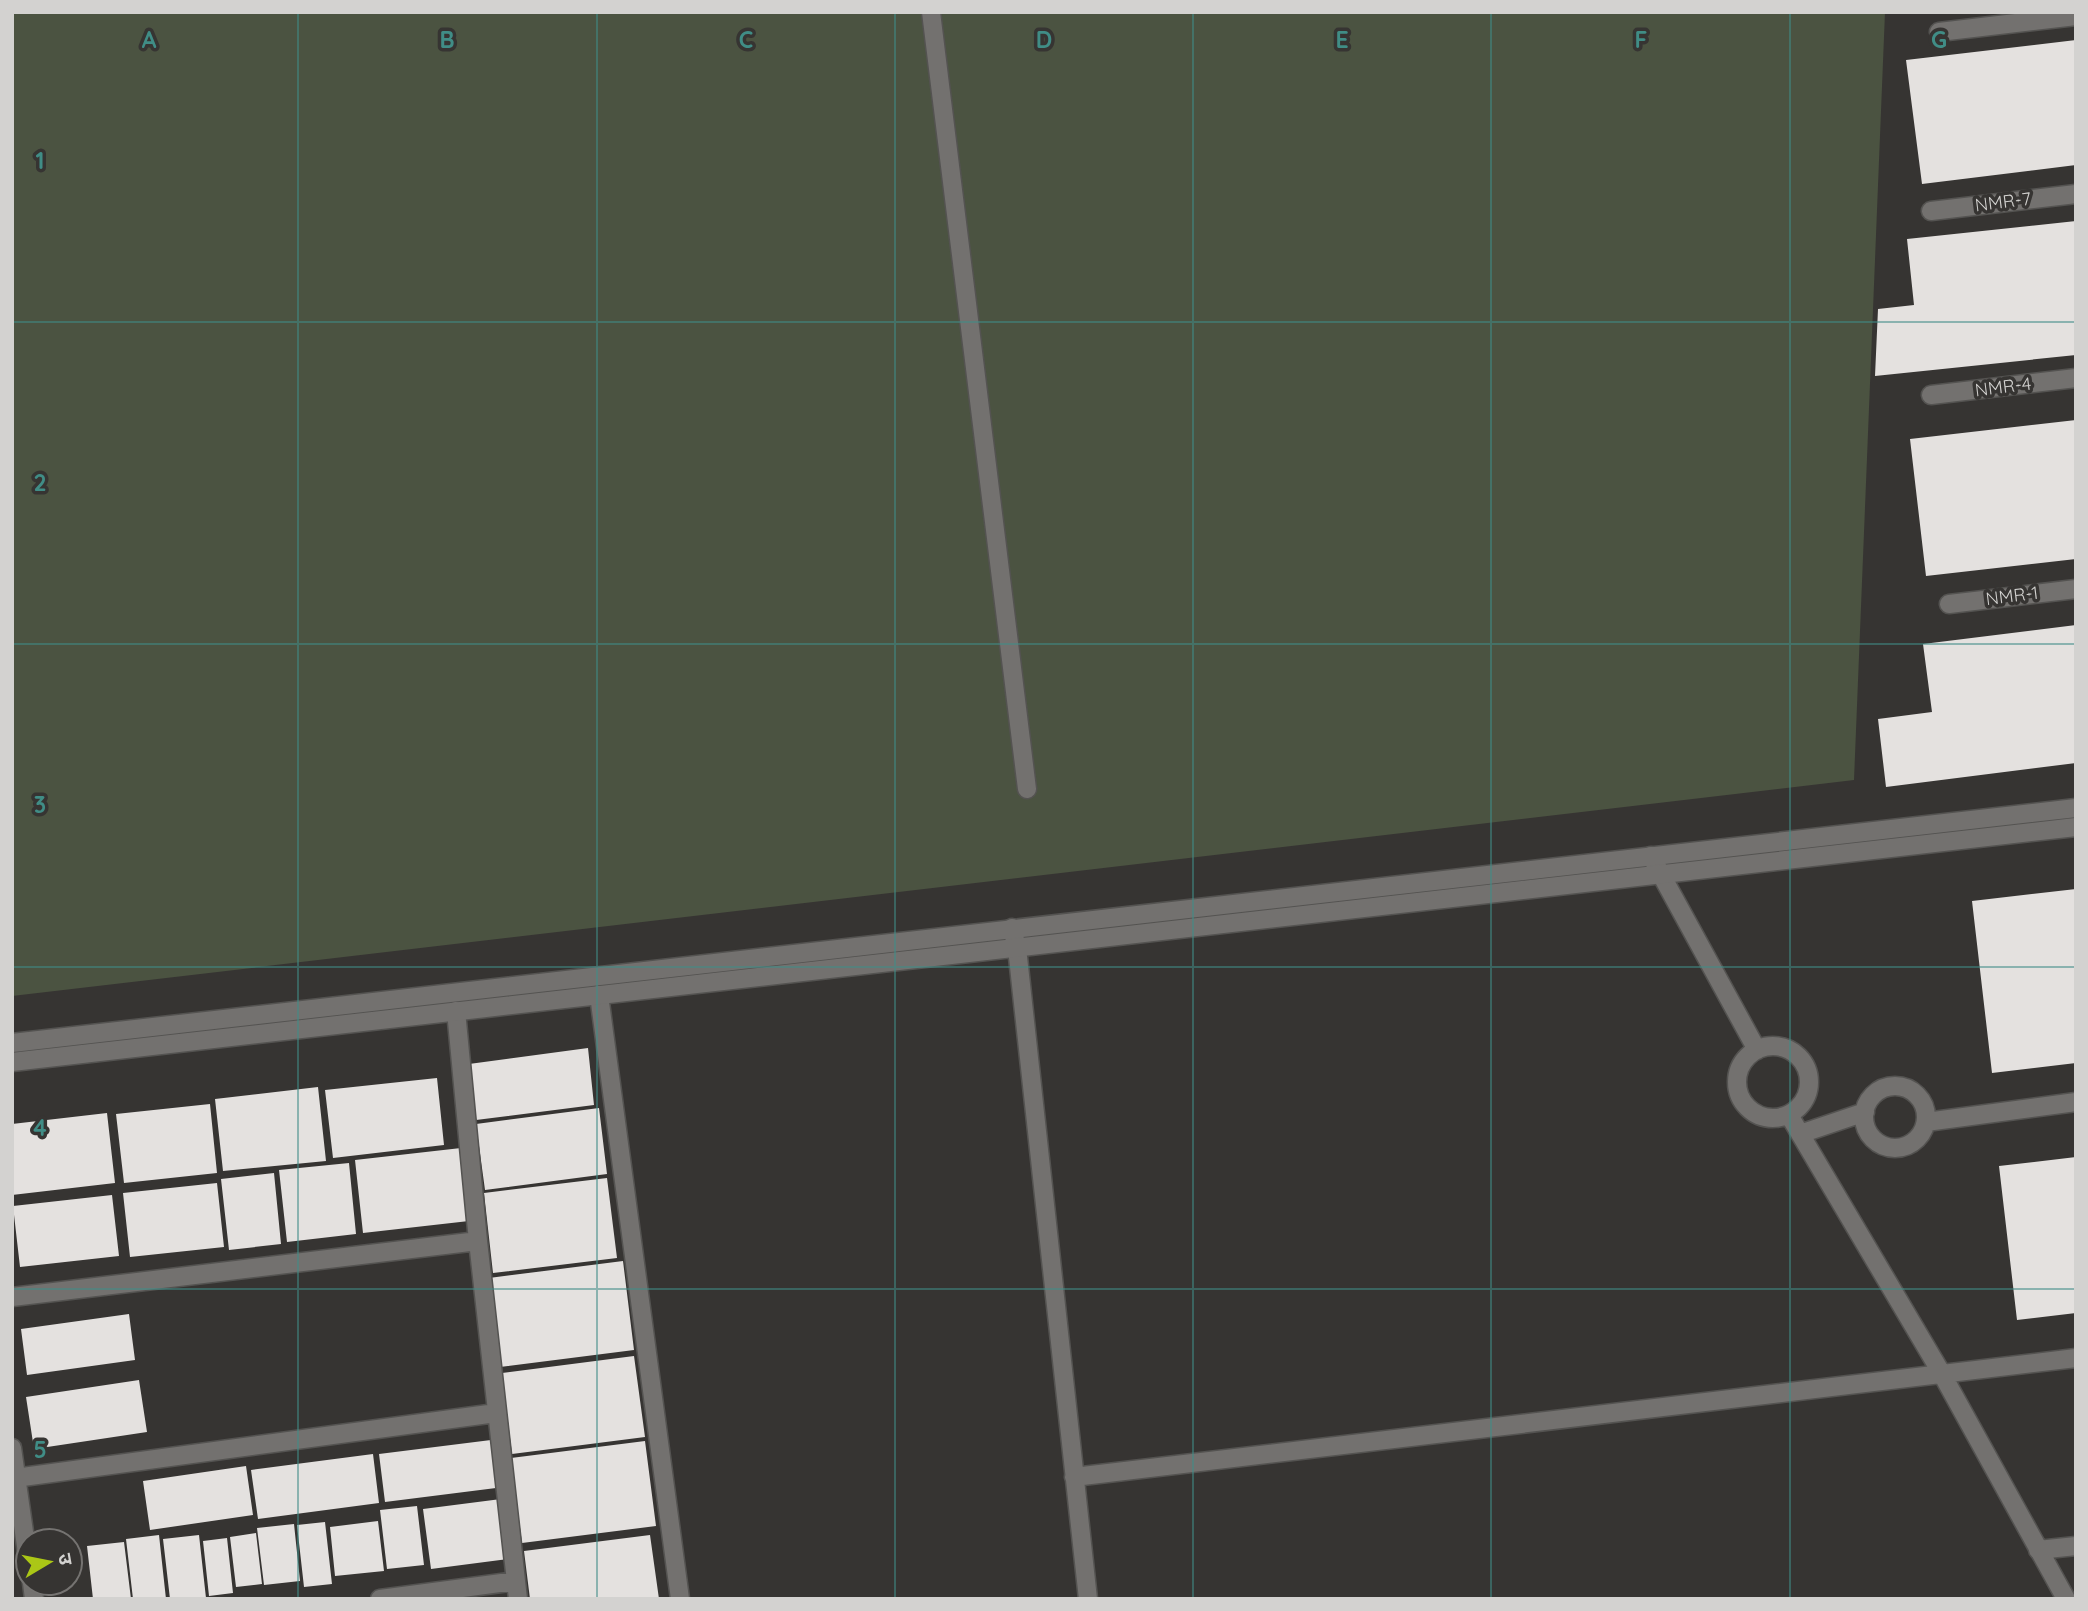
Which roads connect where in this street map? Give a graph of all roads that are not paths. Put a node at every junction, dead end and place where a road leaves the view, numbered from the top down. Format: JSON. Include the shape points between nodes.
{"nodes":[{"id":1,"x":931,"y":12,"type":"edge"},
{"id":2,"x":2076,"y":16,"type":"edge"},
{"id":3,"x":1939,"y":32,"type":"dead end"},
{"id":4,"x":2076,"y":194,"type":"edge"},
{"id":5,"x":1931,"y":211,"type":"dead end"},
{"id":6,"x":2076,"y":378,"type":"edge"},
{"id":7,"x":1931,"y":395,"type":"dead end"},
{"id":8,"x":2076,"y":589,"type":"edge"},
{"id":9,"x":1948,"y":604,"type":"dead end"},
{"id":10,"x":1027,"y":789,"type":"dead end"},
{"id":11,"x":2076,"y":808,"type":"edge"},
{"id":12,"x":2076,"y":827,"type":"edge"},
{"id":13,"x":1651,"y":856,"type":"junction"},
{"id":14,"x":1660,"y":874,"type":"junction"},
{"id":15,"x":1012,"y":928,"type":"junction"},
{"id":16,"x":1017,"y":948,"type":"junction"},
{"id":17,"x":599,"y":995,"type":"junction"},
{"id":18,"x":456,"y":1011,"type":"junction"},
{"id":19,"x":12,"y":1042,"type":"edge"},
{"id":20,"x":1757,"y":1050,"type":"junction"},
{"id":21,"x":12,"y":1062,"type":"edge"},
{"id":22,"x":2076,"y":1102,"type":"edge"},
{"id":23,"x":1865,"y":1112,"type":"junction"},
{"id":24,"x":1789,"y":1115,"type":"junction"},
{"id":25,"x":1926,"y":1122,"type":"junction"},
{"id":26,"x":1800,"y":1134,"type":"junction"},
{"id":27,"x":478,"y":1241,"type":"junction"},
{"id":28,"x":12,"y":1297,"type":"edge"},
{"id":29,"x":2076,"y":1359,"type":"edge"},
{"id":30,"x":1942,"y":1374,"type":"junction"},
{"id":31,"x":496,"y":1413,"type":"junction"},
{"id":32,"x":12,"y":1448,"type":"edge"},
{"id":33,"x":1074,"y":1477,"type":"junction"},
{"id":34,"x":15,"y":1478,"type":"junction"},
{"id":35,"x":23,"y":1527,"type":"edge"},
{"id":36,"x":2076,"y":1546,"type":"edge"},
{"id":37,"x":2038,"y":1550,"type":"junction"},
{"id":38,"x":517,"y":1590,"type":"edge"},
{"id":39,"x":380,"y":1599,"type":"edge"},
{"id":40,"x":680,"y":1599,"type":"edge"},
{"id":41,"x":1088,"y":1599,"type":"edge"},
{"id":42,"x":2066,"y":1599,"type":"edge"}],
"edges":[{"from":1,"to":10,"type":"street"},
{"from":2,"to":3,"type":"street"},
{"from":4,"to":5,"type":"street","name":"NMR-7"},
{"from":6,"to":7,"type":"street","name":"NMR-4"},
{"from":8,"to":9,"type":"street","name":"NMR-1"},
{"from":11,"to":13,"type":"street"},
{"from":12,"to":14,"type":"street"},
{"from":13,"to":14,"type":"street"},
{"from":13,"to":15,"type":"street"},
{"from":14,"to":16,"type":"street"},
{"from":14,"to":20,"type":"street"},
{"from":15,"to":16,"type":"street"},
{"from":15,"to":19,"type":"street"},
{"from":16,"to":17,"type":"street"},
{"from":16,"to":33,"type":"street"},
{"from":17,"to":18,"type":"street"},
{"from":17,"to":40,"type":"street"},
{"from":18,"to":21,"type":"street"},
{"from":18,"to":27,"type":"street"},
{"from":20,"to":24,"type":"street","via":[[1784,1048],[1805,1066],[1807,1094]]},
{"from":20,"to":24,"type":"street","via":[[1738,1070],[1740,1098],[1761,1117]]},
{"from":22,"to":25,"type":"street"},
{"from":23,"to":25,"type":"street","via":[[1870,1135],[1891,1147],[1914,1142]]},
{"from":23,"to":25,"type":"street","via":[[1878,1091],[1900,1086],[1920,1099]]},
{"from":23,"to":26,"type":"street"},
{"from":24,"to":26,"type":"street"},
{"from":26,"to":30,"type":"street"},
{"from":27,"to":28,"type":"street"},
{"from":27,"to":31,"type":"street"},
{"from":29,"to":30,"type":"street"},
{"from":30,"to":33,"type":"street"},
{"from":30,"to":37,"type":"street"},
{"from":31,"to":34,"type":"street"},
{"from":31,"to":38,"type":"street"},
{"from":32,"to":34,"type":"street"},
{"from":33,"to":41,"type":"street"},
{"from":34,"to":35,"type":"street"},
{"from":36,"to":37,"type":"street"},
{"from":37,"to":42,"type":"street"},
{"from":38,"to":39,"type":"street"}]}
